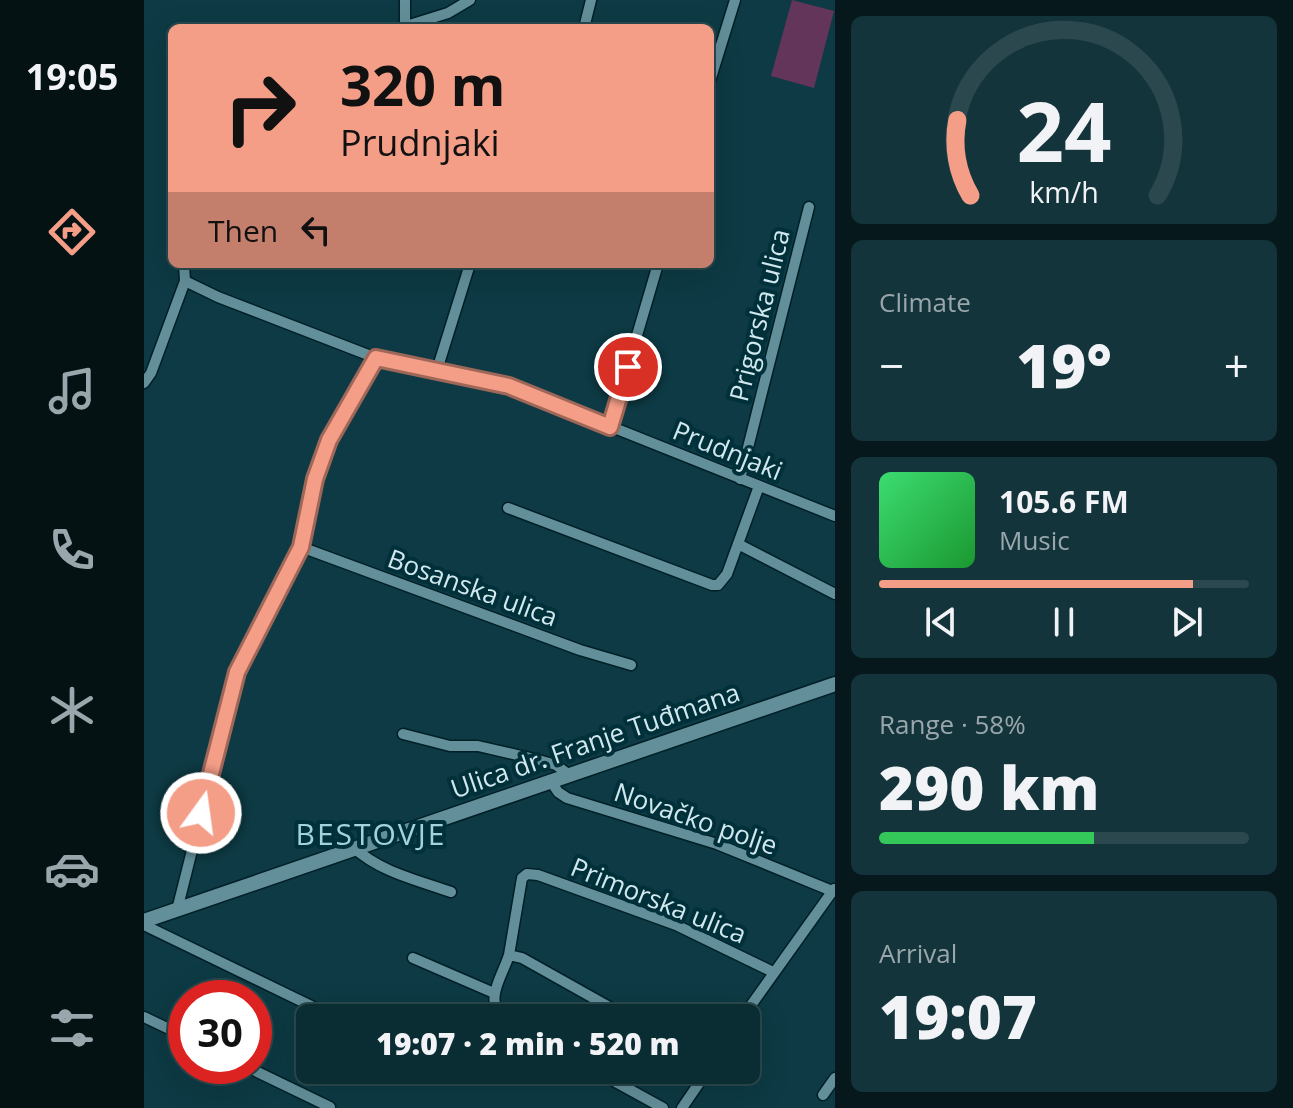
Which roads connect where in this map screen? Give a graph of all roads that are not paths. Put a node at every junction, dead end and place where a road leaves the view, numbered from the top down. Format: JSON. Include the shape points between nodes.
{"nodes":[{"id":1,"x":405,"y":0,"type":"edge"},
{"id":2,"x":470,"y":0,"type":"edge"},
{"id":3,"x":591,"y":0,"type":"edge"},
{"id":4,"x":735,"y":0,"type":"edge"},
{"id":5,"x":402,"y":24,"type":"edge"},
{"id":6,"x":412,"y":24,"type":"edge"},
{"id":7,"x":585,"y":24,"type":"edge"},
{"id":8,"x":714,"y":68,"type":"edge"},
{"id":9,"x":809,"y":207,"type":"dead end"},
{"id":10,"x":184,"y":268,"type":"edge"},
{"id":11,"x":469,"y":268,"type":"edge"},
{"id":12,"x":657,"y":268,"type":"edge"},
{"id":13,"x":185,"y":281,"type":"junction"},
{"id":14,"x":376,"y":358,"type":"junction"},
{"id":15,"x":437,"y":370,"type":"junction"},
{"id":16,"x":144,"y":383,"type":"edge"},
{"id":17,"x":610,"y":427,"type":"junction"},
{"id":18,"x":740,"y":479,"type":"junction"},
{"id":19,"x":759,"y":486,"type":"junction"},
{"id":20,"x":508,"y":508,"type":"dead end"},
{"id":21,"x":835,"y":516,"type":"edge"},
{"id":22,"x":738,"y":544,"type":"junction"},
{"id":23,"x":301,"y":547,"type":"junction"},
{"id":24,"x":835,"y":594,"type":"edge"},
{"id":25,"x":631,"y":665,"type":"dead end"},
{"id":26,"x":835,"y":684,"type":"edge"},
{"id":27,"x":403,"y":734,"type":"dead end"},
{"id":28,"x":568,"y":774,"type":"junction"},
{"id":29,"x":550,"y":780,"type":"junction"},
{"id":30,"x":353,"y":847,"type":"junction"},
{"id":31,"x":833,"y":889,"type":"edge"},
{"id":32,"x":451,"y":892,"type":"dead end"},
{"id":33,"x":177,"y":910,"type":"junction"},
{"id":34,"x":144,"y":923,"type":"edge"},
{"id":35,"x":509,"y":955,"type":"junction"},
{"id":36,"x":413,"y":958,"type":"dead end"},
{"id":37,"x":773,"y":972,"type":"junction"},
{"id":38,"x":494,"y":993,"type":"junction"},
{"id":39,"x":308,"y":1004,"type":"edge"},
{"id":40,"x":494,"y":1004,"type":"edge"},
{"id":41,"x":604,"y":1004,"type":"edge"},
{"id":42,"x":751,"y":1004,"type":"edge"},
{"id":43,"x":144,"y":1017,"type":"edge"},
{"id":44,"x":168,"y":1028,"type":"edge"},
{"id":45,"x":835,"y":1078,"type":"edge"},
{"id":46,"x":272,"y":1079,"type":"edge"},
{"id":47,"x":619,"y":1084,"type":"edge"},
{"id":48,"x":698,"y":1084,"type":"edge"},
{"id":49,"x":823,"y":1095,"type":"dead end"},
{"id":50,"x":330,"y":1107,"type":"edge"},
{"id":51,"x":663,"y":1108,"type":"edge"},
{"id":52,"x":682,"y":1108,"type":"edge"}],
"edges":[{"from":1,"to":5,"type":"street"},
{"from":2,"to":6,"type":"street"},
{"from":3,"to":7,"type":"street"},
{"from":4,"to":8,"type":"street"},
{"from":9,"to":18,"type":"street","name":"Prigorska ulica"},
{"from":10,"to":13,"type":"street"},
{"from":11,"to":15,"type":"street"},
{"from":12,"to":17,"type":"street"},
{"from":13,"to":14,"type":"street","name":"Prudnjaki"},
{"from":13,"to":16,"type":"street"},
{"from":14,"to":15,"type":"street","name":"Prudnjaki"},
{"from":14,"to":23,"type":"street","via":[[329,440]]},
{"from":15,"to":17,"type":"street","name":"Prudnjaki","via":[[509,386]]},
{"from":17,"to":18,"type":"street","name":"Prudnjaki"},
{"from":18,"to":19,"type":"street","name":"Prudnjaki"},
{"from":19,"to":21,"type":"street","name":"Prudnjaki"},
{"from":19,"to":22,"type":"street"},
{"from":20,"to":22,"type":"street","via":[[712,585],[723,582]]},
{"from":22,"to":24,"type":"street"},
{"from":23,"to":25,"type":"street","name":"Bosanska ulica"},
{"from":23,"to":33,"type":"street","via":[[237,672]]},
{"from":26,"to":28,"type":"main road","name":"Ulica dr. Franje Tuđmana"},
{"from":27,"to":28,"type":"street","via":[[535,759]]},
{"from":28,"to":29,"type":"main road","name":"Ulica dr. Franje Tuđmana"},
{"from":29,"to":30,"type":"main road","name":"Ulica dr. Franje Tuđmana"},
{"from":29,"to":31,"type":"street","name":"Novačko polje","via":[[567,798],[717,844]]},
{"from":30,"to":32,"type":"street","via":[[388,870]]},
{"from":30,"to":33,"type":"main road","name":"Ulica dr. Franje Tuđmana"},
{"from":31,"to":37,"type":"street"},
{"from":33,"to":34,"type":"main road","name":"Ulica dr. Franje Tuđmana"},
{"from":34,"to":39,"type":"street"},
{"from":35,"to":37,"type":"street","name":"Primorska ulica","via":[[522,878],[527,874],[676,925]]},
{"from":35,"to":38,"type":"street"},
{"from":35,"to":41,"type":"street"},
{"from":36,"to":38,"type":"street"},
{"from":37,"to":42,"type":"street"},
{"from":38,"to":40,"type":"street"},
{"from":43,"to":44,"type":"street"},
{"from":45,"to":49,"type":"street"},
{"from":46,"to":50,"type":"street"},
{"from":47,"to":51,"type":"street"},
{"from":48,"to":52,"type":"street"}]}
